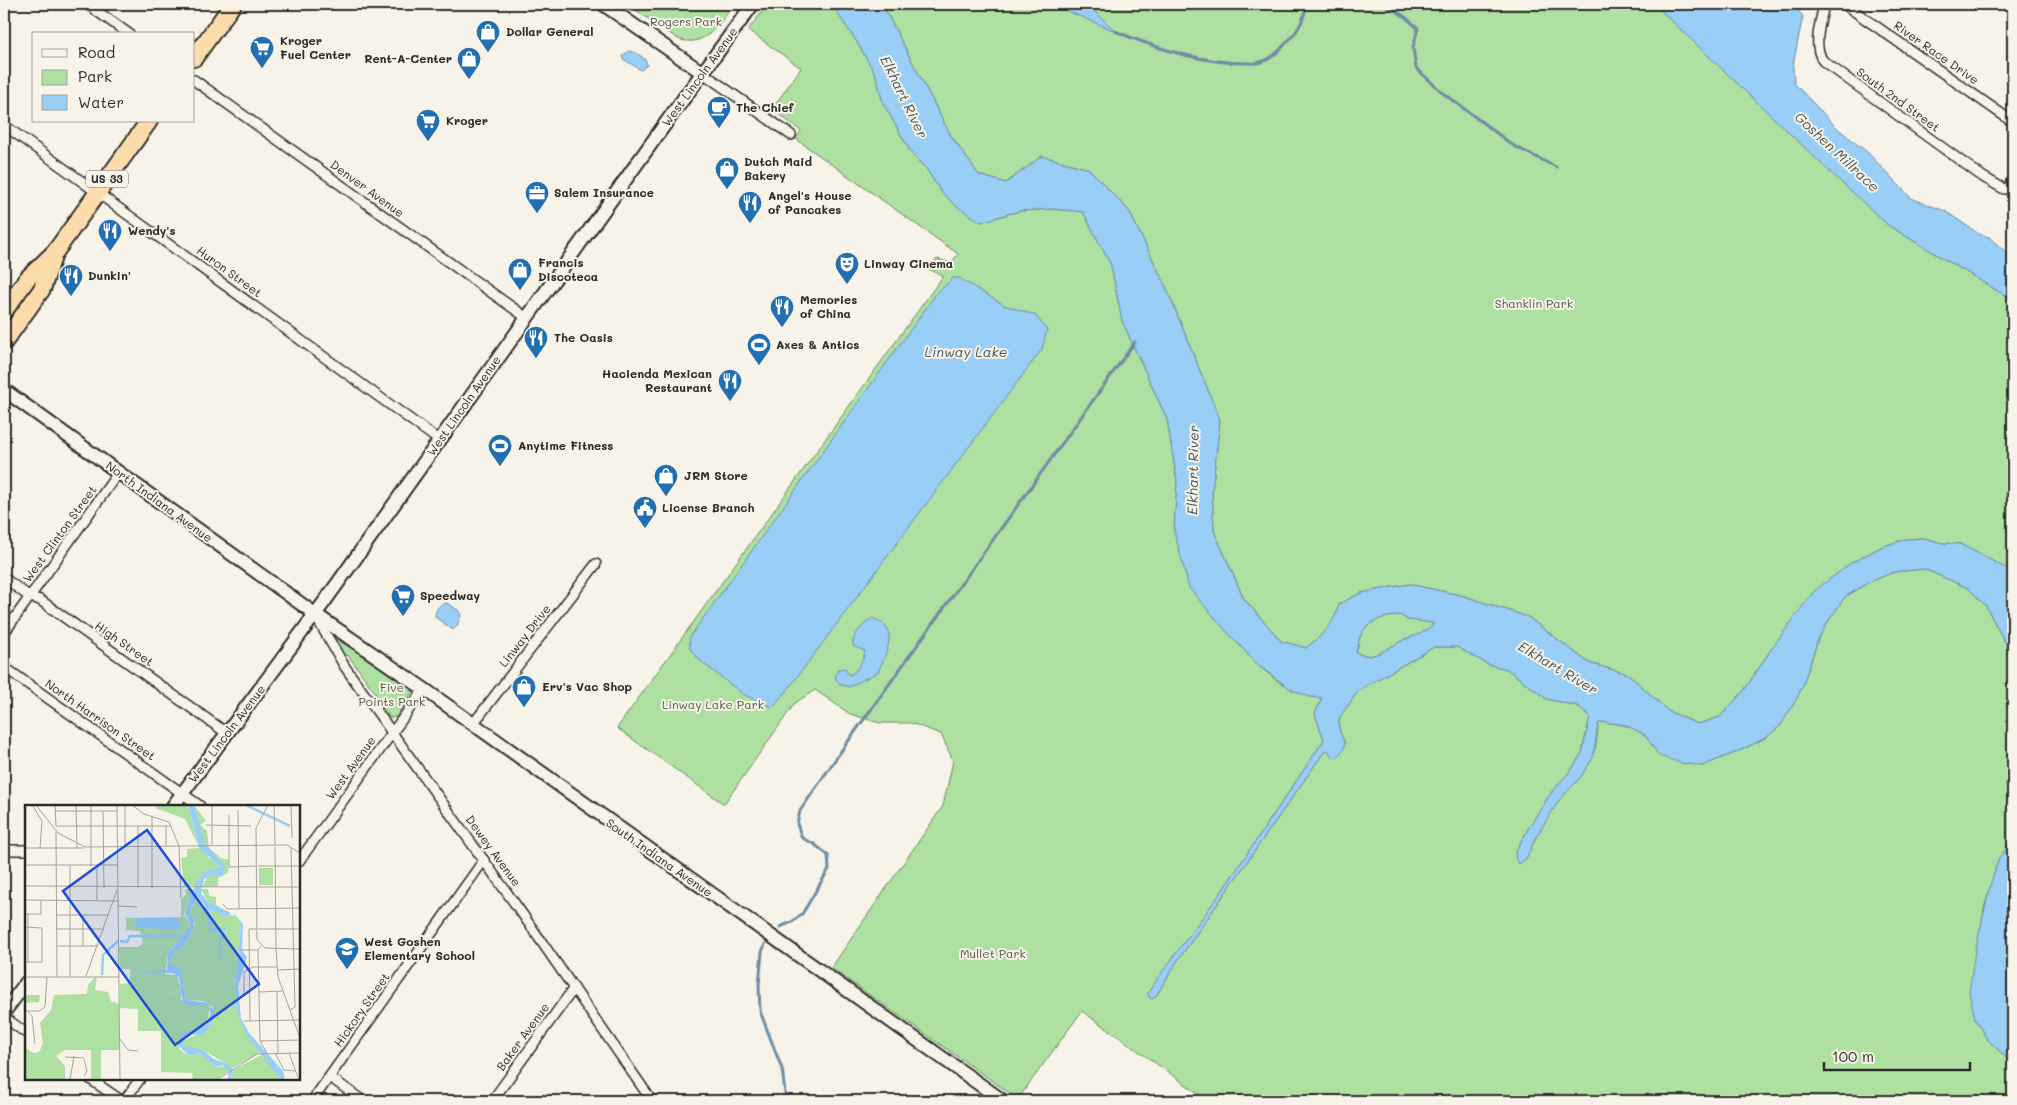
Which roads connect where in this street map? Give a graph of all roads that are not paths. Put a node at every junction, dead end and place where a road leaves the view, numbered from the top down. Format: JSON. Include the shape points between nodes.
{"nodes":[{"id":1,"x":87,"y":4,"type":"edge"},
{"id":2,"x":233,"y":4,"type":"edge"},
{"id":3,"x":603,"y":4,"type":"edge"},
{"id":4,"x":753,"y":4,"type":"edge"},
{"id":5,"x":1824,"y":4,"type":"edge"},
{"id":6,"x":1844,"y":4,"type":"edge"},
{"id":7,"x":126,"y":32,"type":"edge"},
{"id":8,"x":195,"y":57,"type":"edge"},
{"id":9,"x":703,"y":73,"type":"junction"},
{"id":10,"x":195,"y":81,"type":"edge"},
{"id":11,"x":148,"y":122,"type":"edge"},
{"id":12,"x":2013,"y":122,"type":"edge"},
{"id":13,"x":4,"y":125,"type":"edge"},
{"id":14,"x":791,"y":134,"type":"dead end"},
{"id":15,"x":2013,"y":176,"type":"edge"},
{"id":16,"x":2011,"y":191,"type":"edge"},
{"id":17,"x":97,"y":193,"type":"junction"},
{"id":18,"x":55,"y":252,"type":"junction"},
{"id":19,"x":6,"y":303,"type":"edge"},
{"id":20,"x":527,"y":318,"type":"junction"},
{"id":21,"x":4,"y":342,"type":"edge"},
{"id":22,"x":4,"y":390,"type":"edge"},
{"id":23,"x":440,"y":440,"type":"junction"},
{"id":24,"x":118,"y":473,"type":"junction"},
{"id":25,"x":596,"y":564,"type":"dead end"},
{"id":26,"x":4,"y":578,"type":"edge"},
{"id":27,"x":30,"y":597,"type":"junction"},
{"id":28,"x":315,"y":614,"type":"junction"},
{"id":29,"x":4,"y":633,"type":"edge"},
{"id":30,"x":4,"y":666,"type":"edge"},
{"id":31,"x":424,"y":689,"type":"junction"},
{"id":32,"x":473,"y":724,"type":"junction"},
{"id":33,"x":393,"y":732,"type":"junction"},
{"id":34,"x":228,"y":734,"type":"junction"},
{"id":35,"x":182,"y":794,"type":"junction"},
{"id":36,"x":174,"y":805,"type":"edge"},
{"id":37,"x":198,"y":805,"type":"edge"},
{"id":38,"x":10,"y":850,"type":"dead end"},
{"id":39,"x":25,"y":850,"type":"edge"},
{"id":40,"x":300,"y":860,"type":"edge"},
{"id":41,"x":484,"y":860,"type":"junction"},
{"id":42,"x":25,"y":983,"type":"edge"},
{"id":43,"x":574,"y":988,"type":"junction"},
{"id":44,"x":4,"y":1012,"type":"edge"},
{"id":45,"x":4,"y":1017,"type":"edge"},
{"id":46,"x":25,"y":1032,"type":"edge"},
{"id":47,"x":330,"y":1077,"type":"junction"},
{"id":48,"x":92,"y":1080,"type":"edge"},
{"id":49,"x":139,"y":1080,"type":"edge"},
{"id":50,"x":123,"y":1101,"type":"edge"},
{"id":51,"x":312,"y":1101,"type":"edge"},
{"id":52,"x":363,"y":1101,"type":"edge"},
{"id":53,"x":492,"y":1101,"type":"edge"},
{"id":54,"x":652,"y":1101,"type":"edge"},
{"id":55,"x":1003,"y":1101,"type":"edge"}],
"edges":[{"from":1,"to":7,"type":"street"},
{"from":2,"to":8,"type":"highway"},
{"from":3,"to":9,"type":"street"},
{"from":4,"to":9,"type":"street","name":"West Lincoln Avenue"},
{"from":5,"to":16,"type":"street","name":"South 2nd Street","via":[[1818,41],[1823,61],[1983,177]]},
{"from":6,"to":12,"type":"street","name":"River Race Drive"},
{"from":9,"to":14,"type":"street"},
{"from":9,"to":20,"type":"street","name":"West Lincoln Avenue"},
{"from":10,"to":20,"type":"street","name":"Denver Avenue"},
{"from":11,"to":17,"type":"highway","number":"US 33"},
{"from":13,"to":17,"type":"street","name":"Huron Street"},
{"from":15,"to":16,"type":"street","name":"South 2nd Street"},
{"from":17,"to":18,"type":"highway","number":"US 33"},
{"from":17,"to":23,"type":"street","name":"Huron Street"},
{"from":18,"to":19,"type":"highway","number":"US 33"},
{"from":18,"to":21,"type":"highway","via":[[42,290]]},
{"from":20,"to":23,"type":"street","name":"West Lincoln Avenue"},
{"from":22,"to":24,"type":"street","name":"North Indiana Avenue"},
{"from":23,"to":28,"type":"street","name":"West Lincoln Avenue"},
{"from":24,"to":27,"type":"street","name":"West Clinton Street"},
{"from":24,"to":28,"type":"street","name":"North Indiana Avenue"},
{"from":25,"to":32,"type":"street","name":"Linway Drive"},
{"from":26,"to":27,"type":"street","name":"High Street"},
{"from":27,"to":29,"type":"street","name":"West Clinton Street"},
{"from":27,"to":34,"type":"street","name":"High Street","via":[[40,600]]},
{"from":28,"to":31,"type":"street","name":"South Indiana Avenue"},
{"from":28,"to":33,"type":"street","name":"Dewey Avenue","via":[[344,668]]},
{"from":28,"to":34,"type":"street","name":"West Lincoln Avenue"},
{"from":30,"to":35,"type":"street","name":"North Harrison Street"},
{"from":31,"to":32,"type":"street","name":"South Indiana Avenue"},
{"from":31,"to":33,"type":"street","name":"West Avenue"},
{"from":32,"to":55,"type":"street","name":"South Indiana Avenue"},
{"from":33,"to":40,"type":"street","name":"West Avenue"},
{"from":33,"to":41,"type":"street","name":"Dewey Avenue"},
{"from":34,"to":35,"type":"street","name":"West Lincoln Avenue"},
{"from":35,"to":36,"type":"street","name":"West Lincoln Avenue"},
{"from":35,"to":37,"type":"street","name":"North Harrison Street"},
{"from":38,"to":39,"type":"street"},
{"from":41,"to":43,"type":"street","name":"Dewey Avenue"},
{"from":41,"to":47,"type":"street","name":"Hickory Street"},
{"from":42,"to":44,"type":"street"},
{"from":43,"to":53,"type":"street","name":"Baker Avenue"},
{"from":43,"to":54,"type":"street","name":"Dewey Avenue"},
{"from":45,"to":46,"type":"street"},
{"from":47,"to":51,"type":"street","name":"Hickory Street"},
{"from":47,"to":52,"type":"street"},
{"from":48,"to":50,"type":"street"},
{"from":49,"to":50,"type":"street"}]}
